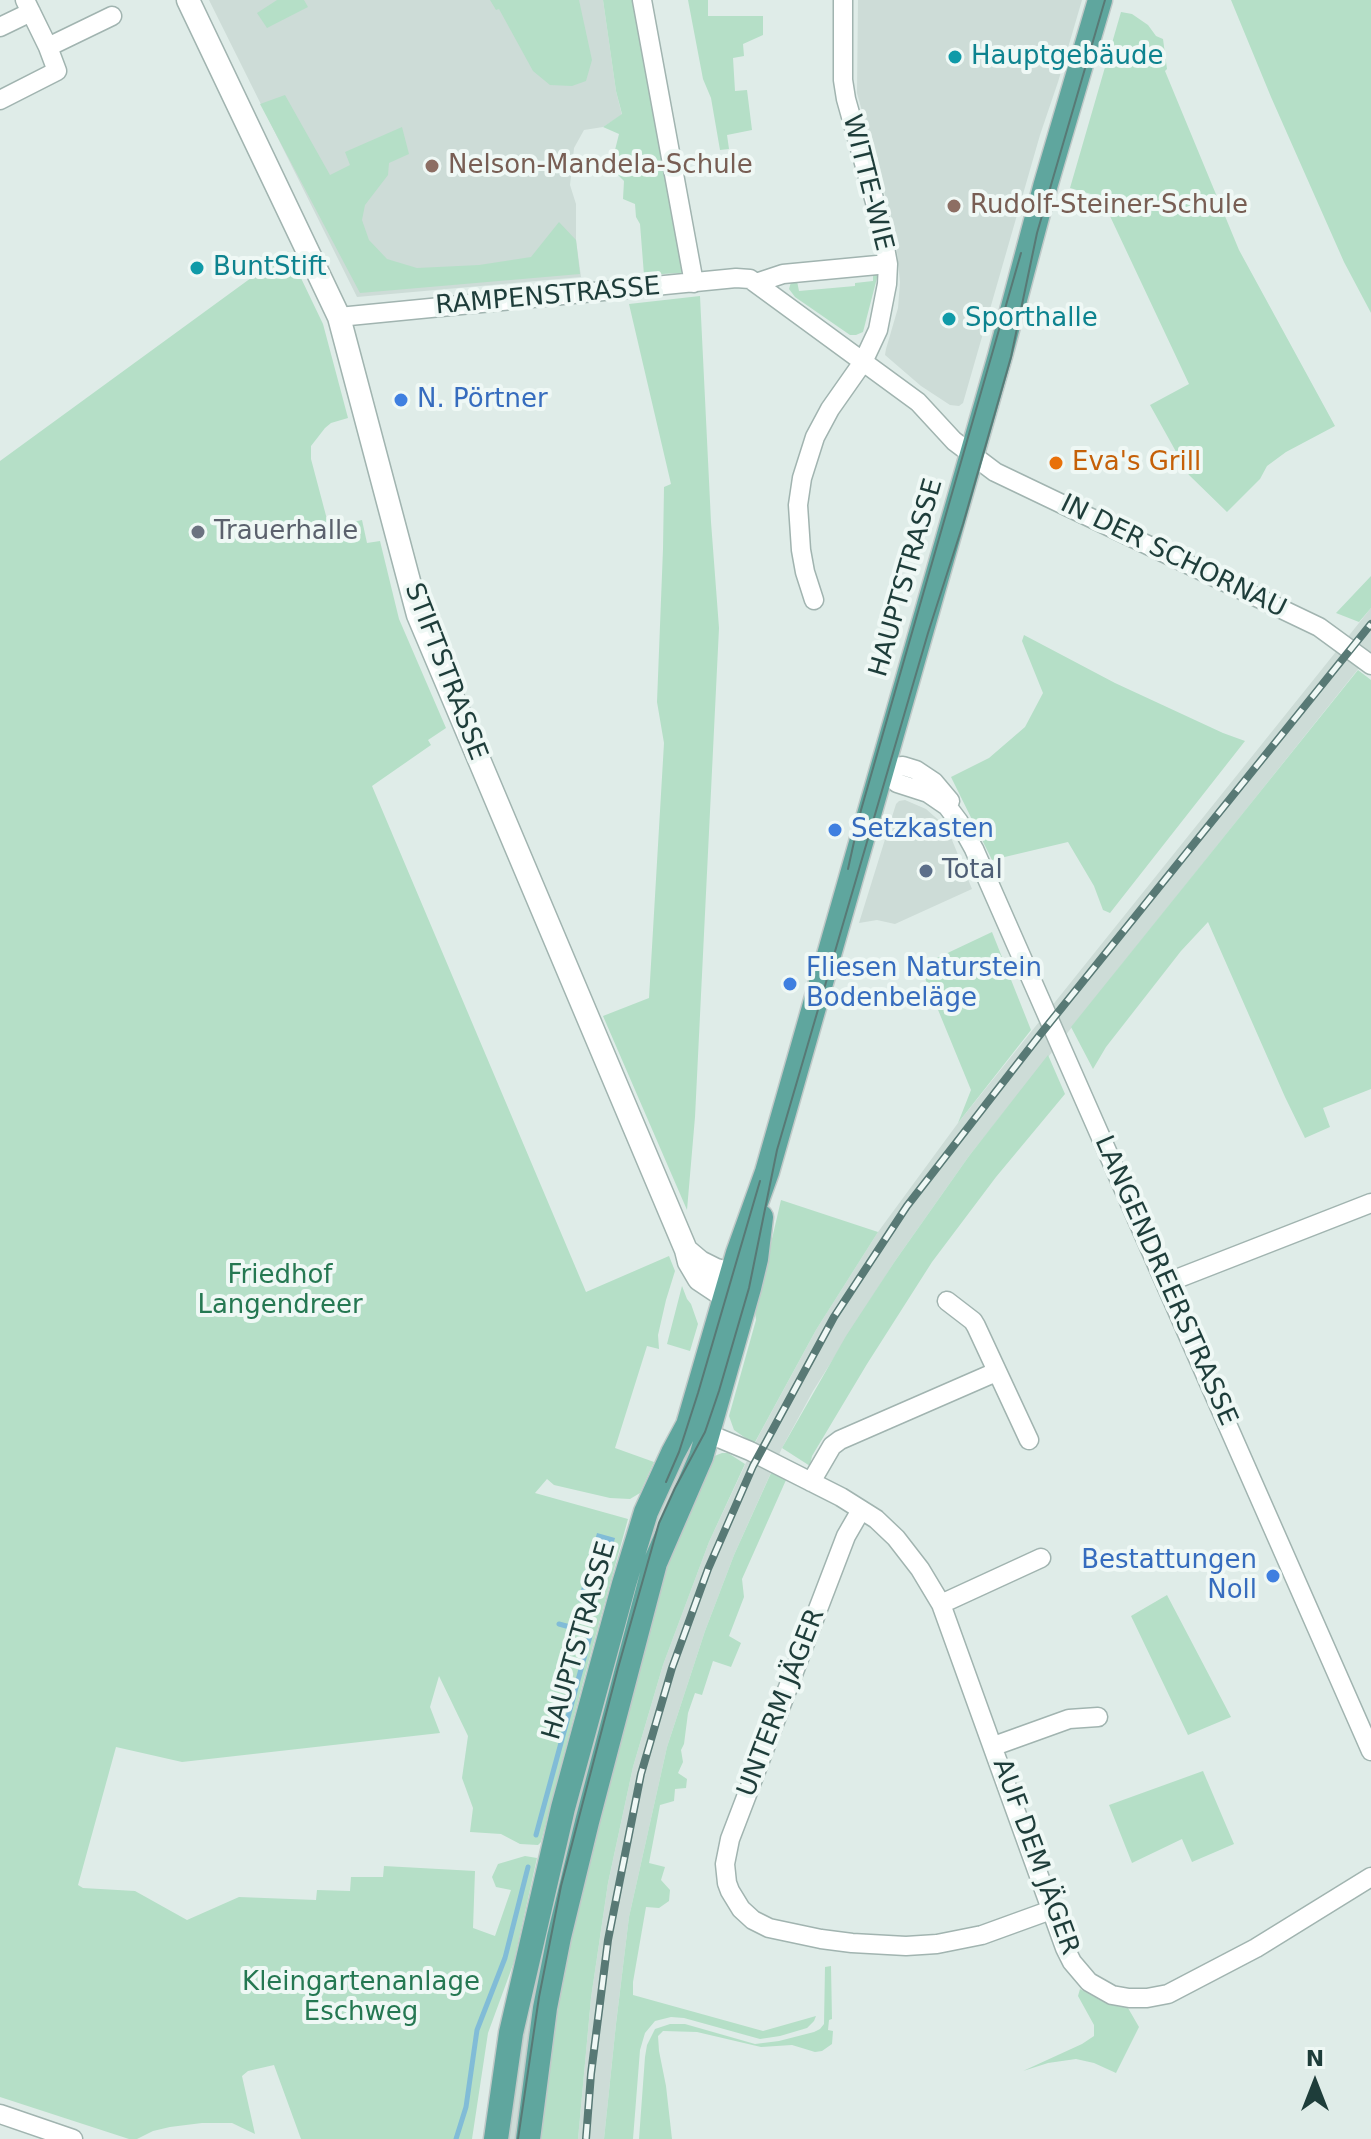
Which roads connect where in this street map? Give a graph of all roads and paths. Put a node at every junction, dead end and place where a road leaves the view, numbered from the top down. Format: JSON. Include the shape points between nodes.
{"nodes":[{"id":1,"x":188,"y":0,"type":"edge"},
{"id":2,"x":642,"y":0,"type":"edge"},
{"id":3,"x":843,"y":0,"type":"edge"},
{"id":4,"x":1100,"y":0,"type":"edge"},
{"id":5,"x":28,"y":6,"type":"edge"},
{"id":6,"x":112,"y":16,"type":"dead end"},
{"id":7,"x":0,"y":27,"type":"edge"},
{"id":8,"x":48,"y":47,"type":"junction"},
{"id":9,"x":0,"y":100,"type":"edge"},
{"id":10,"x":888,"y":264,"type":"junction"},
{"id":11,"x":694,"y":283,"type":"junction"},
{"id":12,"x":756,"y":283,"type":"junction"},
{"id":13,"x":339,"y":317,"type":"junction"},
{"id":14,"x":863,"y":362,"type":"junction"},
{"id":15,"x":972,"y":455,"type":"junction"},
{"id":16,"x":814,"y":600,"type":"dead end"},
{"id":17,"x":1371,"y":665,"type":"edge"},
{"id":18,"x":882,"y":768,"type":"junction"},
{"id":19,"x":1371,"y":1203,"type":"edge"},
{"id":20,"x":1166,"y":1283,"type":"junction"},
{"id":21,"x":736,"y":1286,"type":"junction"},
{"id":22,"x":947,"y":1301,"type":"dead end"},
{"id":23,"x":996,"y":1372,"type":"junction"},
{"id":24,"x":698,"y":1429,"type":"junction"},
{"id":25,"x":1029,"y":1440,"type":"dead end"},
{"id":26,"x":811,"y":1482,"type":"junction"},
{"id":27,"x":861,"y":1510,"type":"junction"},
{"id":28,"x":1041,"y":1558,"type":"dead end"},
{"id":29,"x":941,"y":1604,"type":"junction"},
{"id":30,"x":1098,"y":1717,"type":"dead end"},
{"id":31,"x":994,"y":1746,"type":"junction"},
{"id":32,"x":1371,"y":1751,"type":"edge"},
{"id":33,"x":1371,"y":1877,"type":"edge"},
{"id":34,"x":1051,"y":1910,"type":"junction"},
{"id":35,"x":0,"y":2114,"type":"edge"},
{"id":36,"x":73,"y":2139,"type":"edge"},
{"id":37,"x":496,"y":2139,"type":"edge"},
{"id":38,"x":528,"y":2139,"type":"edge"}],
"edges":[{"from":1,"to":13,"type":"street","name":"STIFTSTRASSE"},
{"from":2,"to":11,"type":"street"},
{"from":3,"to":10,"type":"street","name":"WITTE-WIE","via":[[846,99]]},
{"from":4,"to":15,"type":"main road","name":"HAUPTSTRASSE"},
{"from":5,"to":7,"type":"street"},
{"from":5,"to":8,"type":"street"},
{"from":6,"to":8,"type":"street"},
{"from":8,"to":9,"type":"street","via":[[57,71]]},
{"from":10,"to":12,"type":"street","name":"RAMPENSTRASSE","via":[[783,274]]},
{"from":10,"to":14,"type":"street","name":"WITTE-WIE","via":[[878,330]]},
{"from":11,"to":12,"type":"street","name":"RAMPENSTRASSE","via":[[744,278]]},
{"from":11,"to":13,"type":"street","name":"RAMPENSTRASSE"},
{"from":12,"to":14,"type":"street"},
{"from":13,"to":21,"type":"street","name":"STIFTSTRASSE","via":[[418,615],[690,1265],[699,1279]]},
{"from":14,"to":15,"type":"street","via":[[918,402]]},
{"from":14,"to":16,"type":"street","name":"WITTE-WIE","via":[[815,437],[802,478],[801,550]]},
{"from":15,"to":17,"type":"street","name":"IN DER SCHORNAU","via":[[995,472],[1319,627]]},
{"from":15,"to":18,"type":"main road","name":"HAUPTSTRASSE"},
{"from":18,"to":20,"type":"street","name":"LANGENDREERSTRASSE","via":[[897,783],[947,806],[974,849]]},
{"from":18,"to":21,"type":"main road","name":"HAUPTSTRASSE","via":[[767,1172],[758,1244]]},
{"from":19,"to":20,"type":"street"},
{"from":20,"to":32,"type":"street","name":"LANGENDREERSTRASSE"},
{"from":21,"to":24,"type":"main road","name":"HAUPTSTRASSE"},
{"from":22,"to":23,"type":"street","via":[[973,1321]]},
{"from":23,"to":25,"type":"street"},
{"from":23,"to":26,"type":"street","via":[[840,1440]]},
{"from":24,"to":26,"type":"street","name":"AUF DEM JÄGER"},
{"from":24,"to":37,"type":"main road","name":"HAUPTSTRASSE","via":[[673,1453],[646,1512],[624,1584],[511,2033]]},
{"from":24,"to":38,"type":"main road","name":"HAUPTSTRASSE","via":[[701,1457],[655,1563],[565,1910],[545,2008]]},
{"from":26,"to":27,"type":"street","name":"AUF DEM JÄGER"},
{"from":27,"to":29,"type":"street","name":"AUF DEM JÄGER","via":[[896,1538]]},
{"from":27,"to":34,"type":"street","name":"UNTERM JÄGER","via":[[846,1536],[730,1839],[725,1875],[734,1899],[753,1920],[787,1933],[906,1946],[982,1935]]},
{"from":28,"to":29,"type":"street"},
{"from":29,"to":31,"type":"street","name":"AUF DEM JÄGER"},
{"from":30,"to":31,"type":"street","name":"AUF DEM JÄGER","via":[[1069,1719]]},
{"from":31,"to":34,"type":"street","name":"AUF DEM JÄGER"},
{"from":33,"to":34,"type":"street","name":"AUF DEM JÄGER","via":[[1256,1948],[1168,1994],[1147,1998],[1112,1995],[1089,1982],[1072,1962]]},
{"from":35,"to":36,"type":"street"}]}
